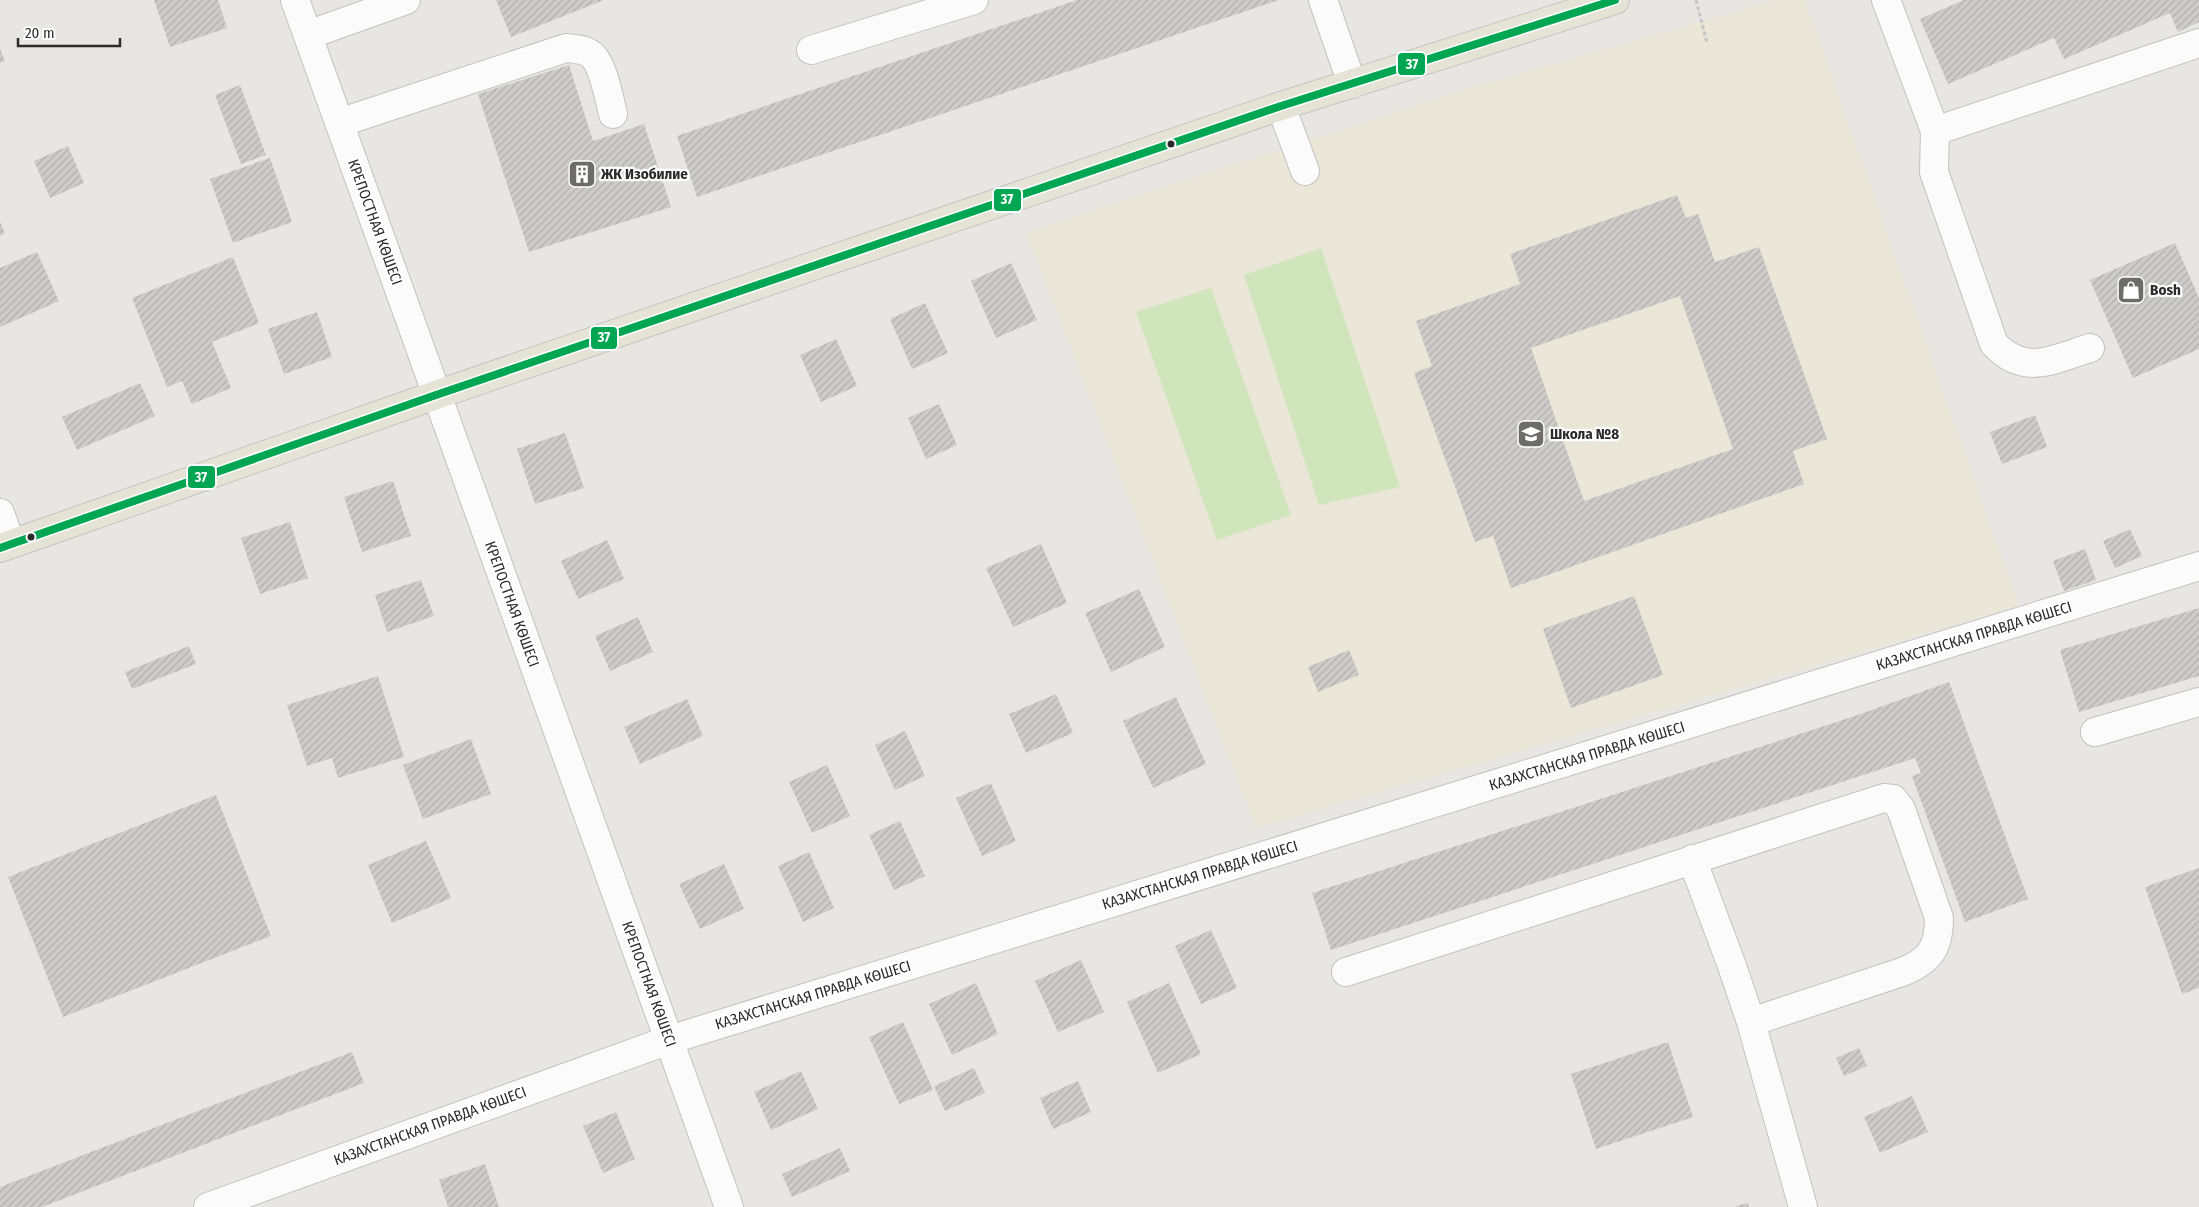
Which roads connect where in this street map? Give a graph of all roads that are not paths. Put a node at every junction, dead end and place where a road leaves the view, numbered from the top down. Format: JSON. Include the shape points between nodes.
{"nodes":[{"id":1,"x":296,"y":0,"type":"edge"},
{"id":2,"x":406,"y":0,"type":"edge"},
{"id":3,"x":974,"y":0,"type":"edge"},
{"id":4,"x":1323,"y":0,"type":"edge"},
{"id":5,"x":1615,"y":0,"type":"edge"},
{"id":6,"x":1886,"y":0,"type":"edge"},
{"id":7,"x":308,"y":35,"type":"junction"},
{"id":8,"x":2199,"y":43,"type":"edge"},
{"id":9,"x":812,"y":50,"type":"dead end"},
{"id":10,"x":1352,"y":84,"type":"junction"},
{"id":11,"x":1281,"y":106,"type":"junction"},
{"id":12,"x":613,"y":114,"type":"dead end"},
{"id":13,"x":339,"y":123,"type":"junction"},
{"id":14,"x":1935,"y":131,"type":"junction"},
{"id":15,"x":1304,"y":171,"type":"dead end"},
{"id":16,"x":2090,"y":348,"type":"dead end"},
{"id":17,"x":436,"y":395,"type":"junction"},
{"id":18,"x":0,"y":513,"type":"edge"},
{"id":19,"x":6,"y":546,"type":"edge"},
{"id":20,"x":2199,"y":566,"type":"edge"},
{"id":21,"x":2199,"y":702,"type":"edge"},
{"id":22,"x":2095,"y":732,"type":"dead end"},
{"id":23,"x":1692,"y":859,"type":"junction"},
{"id":24,"x":1346,"y":972,"type":"dead end"},
{"id":25,"x":1751,"y":1022,"type":"junction"},
{"id":26,"x":670,"y":1040,"type":"junction"},
{"id":27,"x":208,"y":1207,"type":"edge"},
{"id":28,"x":729,"y":1207,"type":"edge"},
{"id":29,"x":1803,"y":1207,"type":"edge"}],
"edges":[{"from":1,"to":7,"type":"street","name":"КРЕПОСТНАЯ КӨШЕСІ"},
{"from":2,"to":7,"type":"street"},
{"from":3,"to":9,"type":"street"},
{"from":4,"to":10,"type":"street"},
{"from":5,"to":10,"type":"main road"},
{"from":6,"to":14,"type":"street"},
{"from":7,"to":13,"type":"street","name":"КРЕПОСТНАЯ КӨШЕСІ"},
{"from":8,"to":14,"type":"street"},
{"from":10,"to":11,"type":"main road"},
{"from":11,"to":15,"type":"street"},
{"from":11,"to":17,"type":"main road"},
{"from":12,"to":13,"type":"street","via":[[600,70],[592,56],[581,49],[566,48]]},
{"from":13,"to":17,"type":"street","name":"КРЕПОСТНАЯ КӨШЕСІ"},
{"from":14,"to":16,"type":"street","via":[[1934,172],[1994,344],[2009,357],[2039,364]]},
{"from":17,"to":19,"type":"main road"},
{"from":17,"to":26,"type":"street","name":"КРЕПОСТНАЯ КӨШЕСІ"},
{"from":18,"to":19,"type":"street"},
{"from":20,"to":26,"type":"street","name":"КАЗАХСТАНСКАЯ ПРАВДА КӨШЕСІ"},
{"from":21,"to":22,"type":"street"},
{"from":23,"to":24,"type":"street"},
{"from":23,"to":25,"type":"street"},
{"from":23,"to":25,"type":"street","via":[[1884,798],[1893,799],[1901,809],[1939,918],[1939,932],[1929,957],[1902,972]]},
{"from":25,"to":29,"type":"street"},
{"from":26,"to":27,"type":"street","name":"КАЗАХСТАНСКАЯ ПРАВДА КӨШЕСІ"},
{"from":26,"to":28,"type":"street","name":"КРЕПОСТНАЯ КӨШЕСІ"}]}
